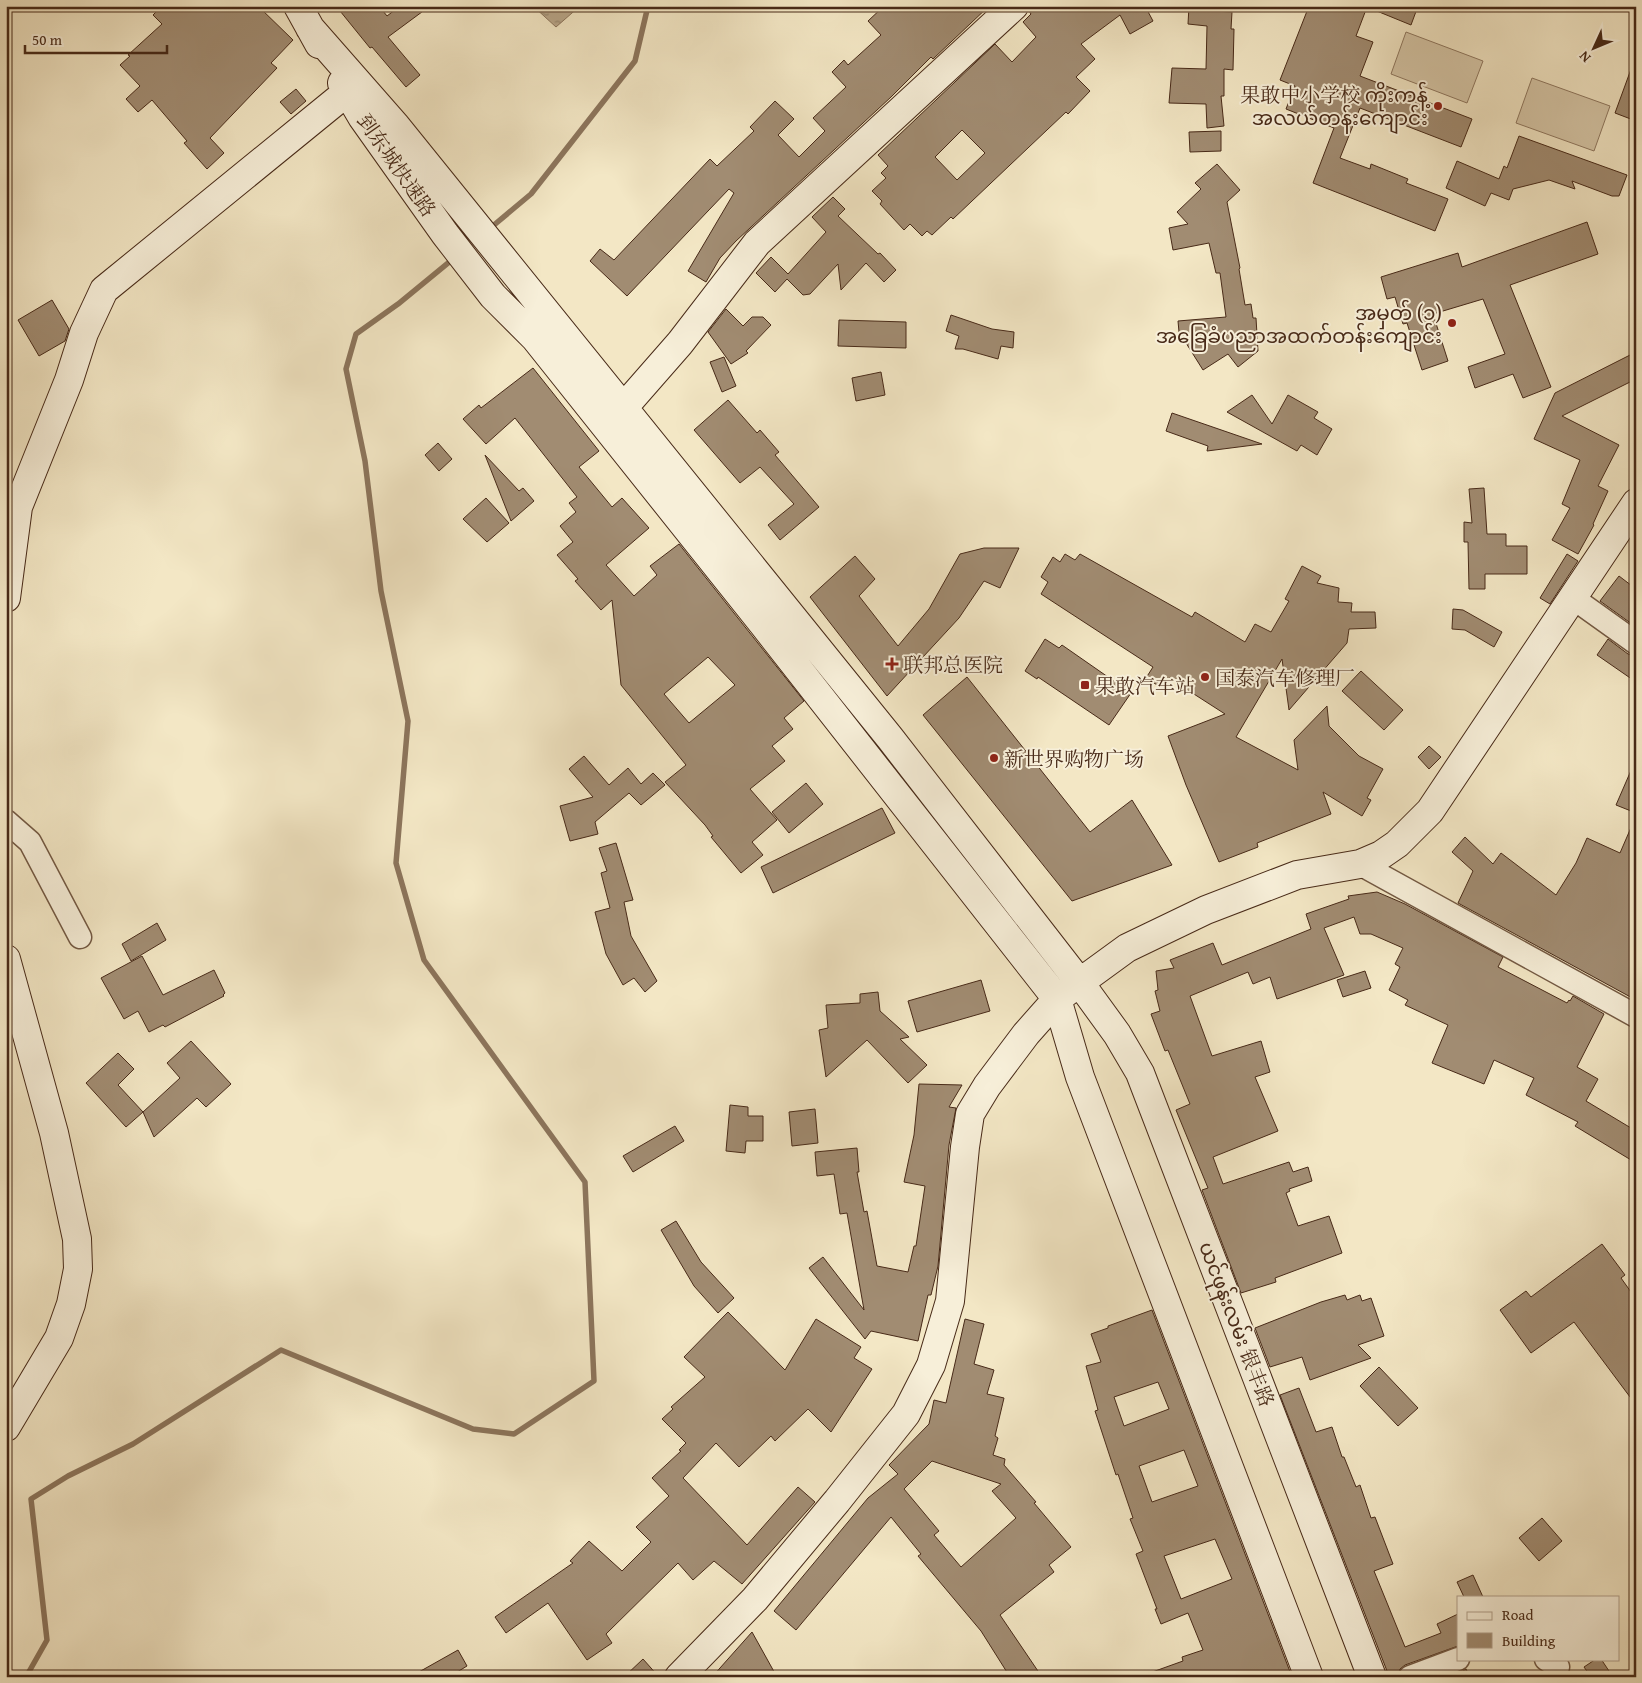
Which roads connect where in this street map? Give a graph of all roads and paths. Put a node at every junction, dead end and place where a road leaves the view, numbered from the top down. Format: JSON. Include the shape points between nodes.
{"nodes":[{"id":1,"x":1014,"y":6,"type":"edge"},
{"id":2,"x":304,"y":17,"type":"edge"},
{"id":3,"x":347,"y":92,"type":"junction"},
{"id":4,"x":624,"y":407,"type":"junction"},
{"id":5,"x":604,"y":424,"type":"junction"},
{"id":6,"x":1636,"y":503,"type":"edge"},
{"id":7,"x":12,"y":509,"type":"edge"},
{"id":8,"x":6,"y":598,"type":"edge"},
{"id":9,"x":1573,"y":598,"type":"junction"},
{"id":10,"x":1636,"y":643,"type":"edge"},
{"id":11,"x":6,"y":820,"type":"edge"},
{"id":12,"x":1360,"y":864,"type":"junction"},
{"id":13,"x":80,"y":937,"type":"dead end"},
{"id":14,"x":6,"y":959,"type":"edge"},
{"id":15,"x":1080,"y":982,"type":"junction"},
{"id":16,"x":1057,"y":999,"type":"junction"},
{"id":17,"x":1636,"y":1016,"type":"edge"},
{"id":18,"x":6,"y":1427,"type":"edge"},
{"id":19,"x":1457,"y":1659,"type":"edge"},
{"id":20,"x":679,"y":1677,"type":"edge"},
{"id":21,"x":1309,"y":1677,"type":"edge"},
{"id":22,"x":1372,"y":1677,"type":"edge"},
{"id":23,"x":1410,"y":1677,"type":"edge"}],
"edges":[{"from":1,"to":4,"type":"main road","via":[[757,243],[680,343]]},
{"from":2,"to":3,"type":"main road","name":"到东城快速路"},
{"from":2,"to":4,"type":"main road","name":"到东城快速路"},
{"from":3,"to":5,"type":"main road","name":"到东城快速路","via":[[445,234]]},
{"from":3,"to":7,"type":"main road","via":[[104,290],[84,333],[69,380]]},
{"from":4,"to":5,"type":"main road"},
{"from":4,"to":15,"type":"main road","name":"ယင်ဖုန်းလမ်း 银丰路","via":[[884,730]]},
{"from":5,"to":16,"type":"main road","name":"到东城快速路"},
{"from":6,"to":9,"type":"main road"},
{"from":7,"to":8,"type":"main road"},
{"from":9,"to":10,"type":"street"},
{"from":9,"to":12,"type":"main road","via":[[1430,811],[1397,844]]},
{"from":11,"to":13,"type":"street","via":[[30,842]]},
{"from":12,"to":15,"type":"main road","via":[[1297,875],[1206,910],[1127,948]]},
{"from":12,"to":17,"type":"street"},
{"from":14,"to":18,"type":"main road","via":[[72,1209],[78,1269],[71,1304],[59,1338]]},
{"from":15,"to":16,"type":"main road"},
{"from":15,"to":22,"type":"main road","name":"ယင်ဖုန်းလမ်း 银丰路","via":[[1140,1072]]},
{"from":16,"to":20,"type":"main road","via":[[1020,1042],[970,1114],[950,1301],[931,1365],[906,1414],[755,1599]]},
{"from":16,"to":21,"type":"main road","via":[[1080,1076]]},
{"from":19,"to":23,"type":"street"}]}
